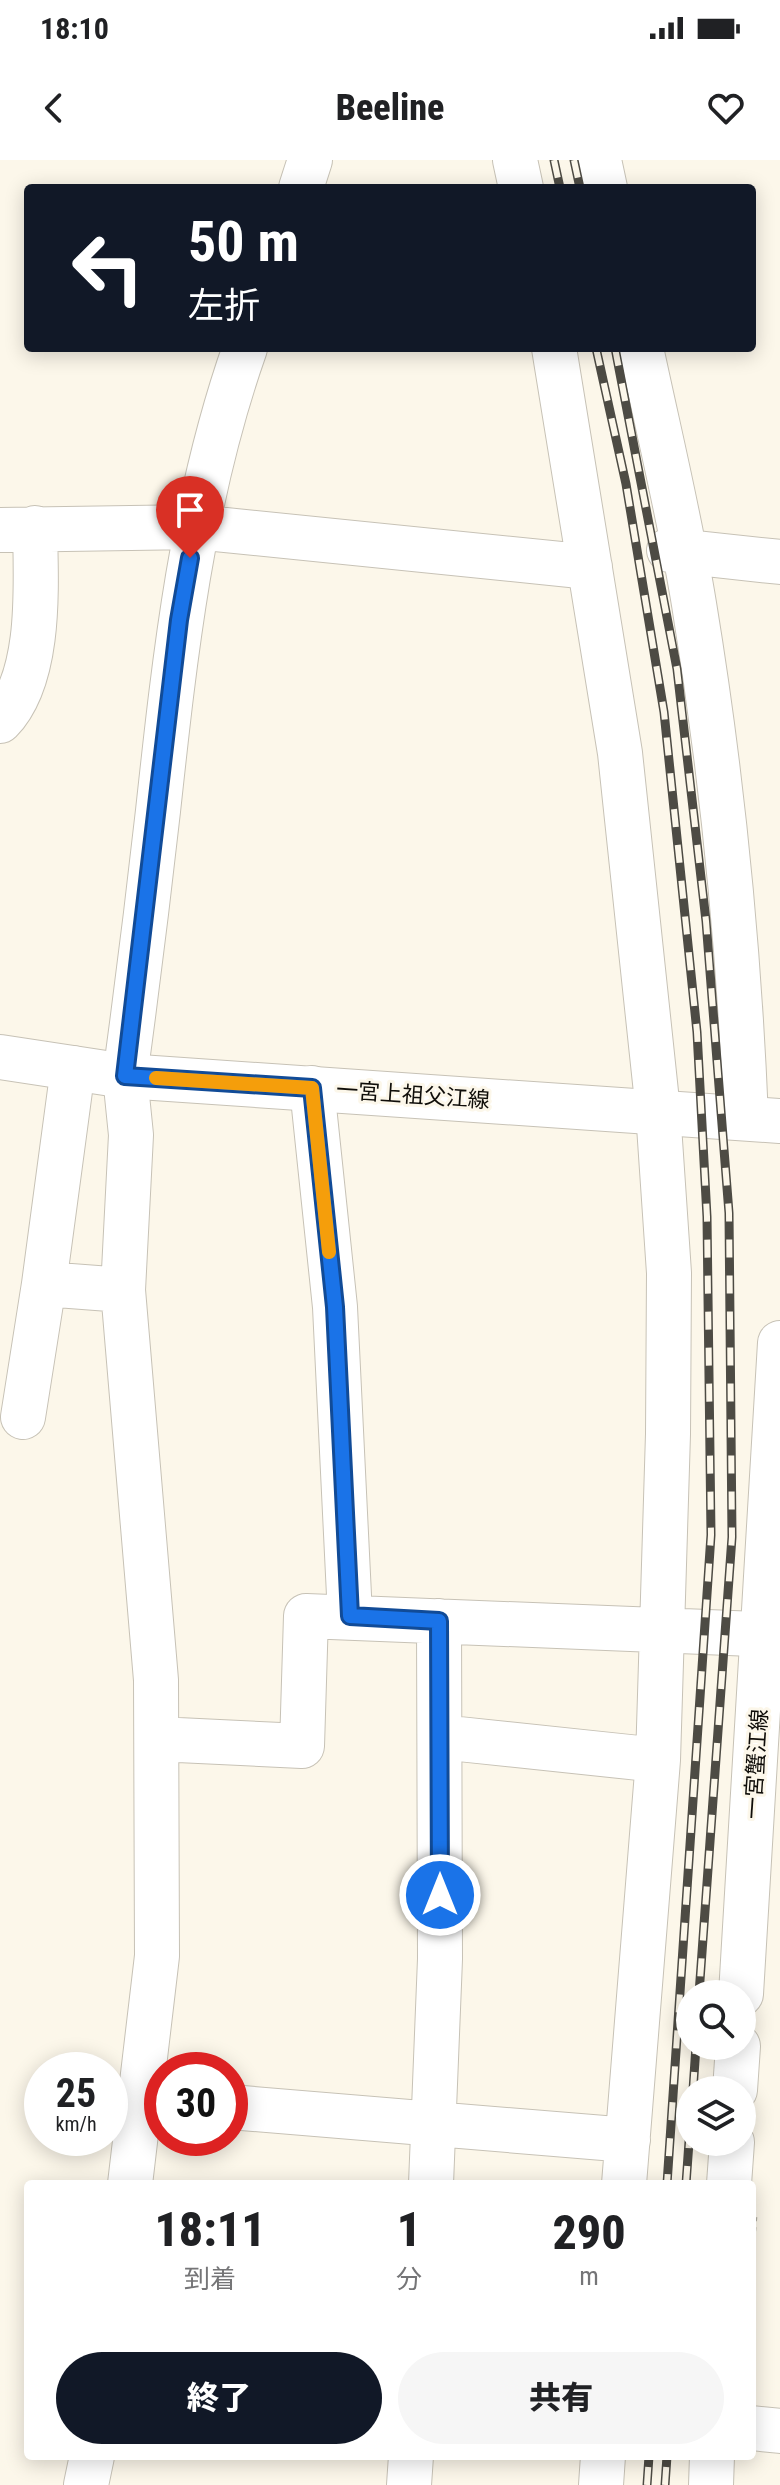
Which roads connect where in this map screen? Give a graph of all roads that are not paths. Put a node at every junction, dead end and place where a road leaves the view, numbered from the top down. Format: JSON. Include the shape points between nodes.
{"nodes":[{"id":1,"x":310,"y":160,"type":"edge"},
{"id":2,"x":515,"y":160,"type":"edge"},
{"id":3,"x":599,"y":160,"type":"edge"},
{"id":4,"x":302,"y":184,"type":"edge"},
{"id":5,"x":520,"y":184,"type":"edge"},
{"id":6,"x":604,"y":184,"type":"edge"},
{"id":7,"x":244,"y":352,"type":"edge"},
{"id":8,"x":555,"y":352,"type":"edge"},
{"id":9,"x":642,"y":352,"type":"edge"},
{"id":10,"x":196,"y":527,"type":"junction"},
{"id":11,"x":17,"y":529,"type":"edge"},
{"id":12,"x":676,"y":551,"type":"junction"},
{"id":13,"x":780,"y":562,"type":"edge"},
{"id":14,"x":590,"y":567,"type":"junction"},
{"id":15,"x":0,"y":721,"type":"edge"},
{"id":16,"x":0,"y":1057,"type":"edge"},
{"id":17,"x":73,"y":1068,"type":"junction"},
{"id":18,"x":125,"y":1076,"type":"junction"},
{"id":19,"x":312,"y":1088,"type":"junction"},
{"id":20,"x":658,"y":1111,"type":"junction"},
{"id":21,"x":763,"y":1120,"type":"edge"},
{"id":22,"x":44,"y":1284,"type":"junction"},
{"id":23,"x":123,"y":1290,"type":"junction"},
{"id":24,"x":780,"y":1343,"type":"edge"},
{"id":25,"x":23,"y":1417,"type":"dead end"},
{"id":26,"x":350,"y":1616,"type":"junction"},
{"id":27,"x":439,"y":1621,"type":"junction"},
{"id":28,"x":663,"y":1633,"type":"junction"},
{"id":29,"x":772,"y":1634,"type":"edge"},
{"id":30,"x":440,"y":1737,"type":"junction"},
{"id":31,"x":157,"y":1739,"type":"junction"},
{"id":32,"x":658,"y":1760,"type":"junction"},
{"id":33,"x":742,"y":1980,"type":"edge"},
{"id":34,"x":152,"y":2052,"type":"edge"},
{"id":35,"x":248,"y":2109,"type":"edge"},
{"id":36,"x":144,"y":2125,"type":"edge"},
{"id":37,"x":435,"y":2127,"type":"junction"},
{"id":38,"x":628,"y":2140,"type":"junction"},
{"id":39,"x":731,"y":2156,"type":"edge"},
{"id":40,"x":131,"y":2180,"type":"edge"},
{"id":41,"x":431,"y":2180,"type":"edge"},
{"id":42,"x":624,"y":2180,"type":"edge"},
{"id":43,"x":729,"y":2180,"type":"edge"},
{"id":44,"x":756,"y":2428,"type":"edge"},
{"id":45,"x":780,"y":2431,"type":"edge"},
{"id":46,"x":91,"y":2460,"type":"edge"},
{"id":47,"x":411,"y":2460,"type":"edge"},
{"id":48,"x":603,"y":2460,"type":"edge"},
{"id":49,"x":712,"y":2460,"type":"edge"},
{"id":50,"x":86,"y":2485,"type":"edge"},
{"id":51,"x":409,"y":2485,"type":"edge"},
{"id":52,"x":601,"y":2485,"type":"edge"},
{"id":53,"x":711,"y":2485,"type":"edge"}],
"edges":[{"from":1,"to":4,"type":"street"},
{"from":2,"to":5,"type":"street"},
{"from":3,"to":6,"type":"street"},
{"from":7,"to":10,"type":"street"},
{"from":8,"to":14,"type":"street"},
{"from":9,"to":12,"type":"street"},
{"from":10,"to":11,"type":"street"},
{"from":10,"to":14,"type":"street"},
{"from":10,"to":18,"type":"street","via":[[179,620]]},
{"from":11,"to":15,"type":"street","via":[[36,584],[29,660],[14,707]]},
{"from":12,"to":13,"type":"street"},
{"from":12,"to":21,"type":"street","via":[[718,772],[739,976]]},
{"from":14,"to":20,"type":"street","via":[[620,753]]},
{"from":16,"to":17,"type":"street","name":"一宮上祖父江線"},
{"from":17,"to":18,"type":"street","name":"一宮上祖父江線"},
{"from":17,"to":22,"type":"street"},
{"from":18,"to":19,"type":"street","name":"一宮上祖父江線"},
{"from":18,"to":23,"type":"street","via":[[131,1135]]},
{"from":19,"to":20,"type":"street","name":"一宮上祖父江線"},
{"from":19,"to":26,"type":"street","via":[[335,1307]]},
{"from":20,"to":21,"type":"street","name":"一宮上祖父江線"},
{"from":20,"to":28,"type":"street","via":[[669,1273]]},
{"from":22,"to":23,"type":"street"},
{"from":22,"to":25,"type":"street"},
{"from":23,"to":31,"type":"street"},
{"from":24,"to":29,"type":"street","name":"一宮蟹江線"},
{"from":26,"to":27,"type":"street"},
{"from":26,"to":31,"type":"street","via":[[306,1616],[302,1746]]},
{"from":27,"to":28,"type":"street"},
{"from":27,"to":30,"type":"street"},
{"from":28,"to":29,"type":"street"},
{"from":28,"to":32,"type":"street"},
{"from":29,"to":33,"type":"street","name":"一宮蟹江線"},
{"from":30,"to":32,"type":"street"},
{"from":30,"to":37,"type":"street"},
{"from":31,"to":34,"type":"street"},
{"from":32,"to":38,"type":"street"},
{"from":35,"to":37,"type":"street"},
{"from":36,"to":40,"type":"street"},
{"from":37,"to":38,"type":"street"},
{"from":37,"to":41,"type":"street"},
{"from":38,"to":42,"type":"street"},
{"from":39,"to":43,"type":"street"},
{"from":44,"to":45,"type":"street"},
{"from":46,"to":50,"type":"street"},
{"from":47,"to":51,"type":"street"},
{"from":48,"to":52,"type":"street"},
{"from":49,"to":53,"type":"street"}]}
